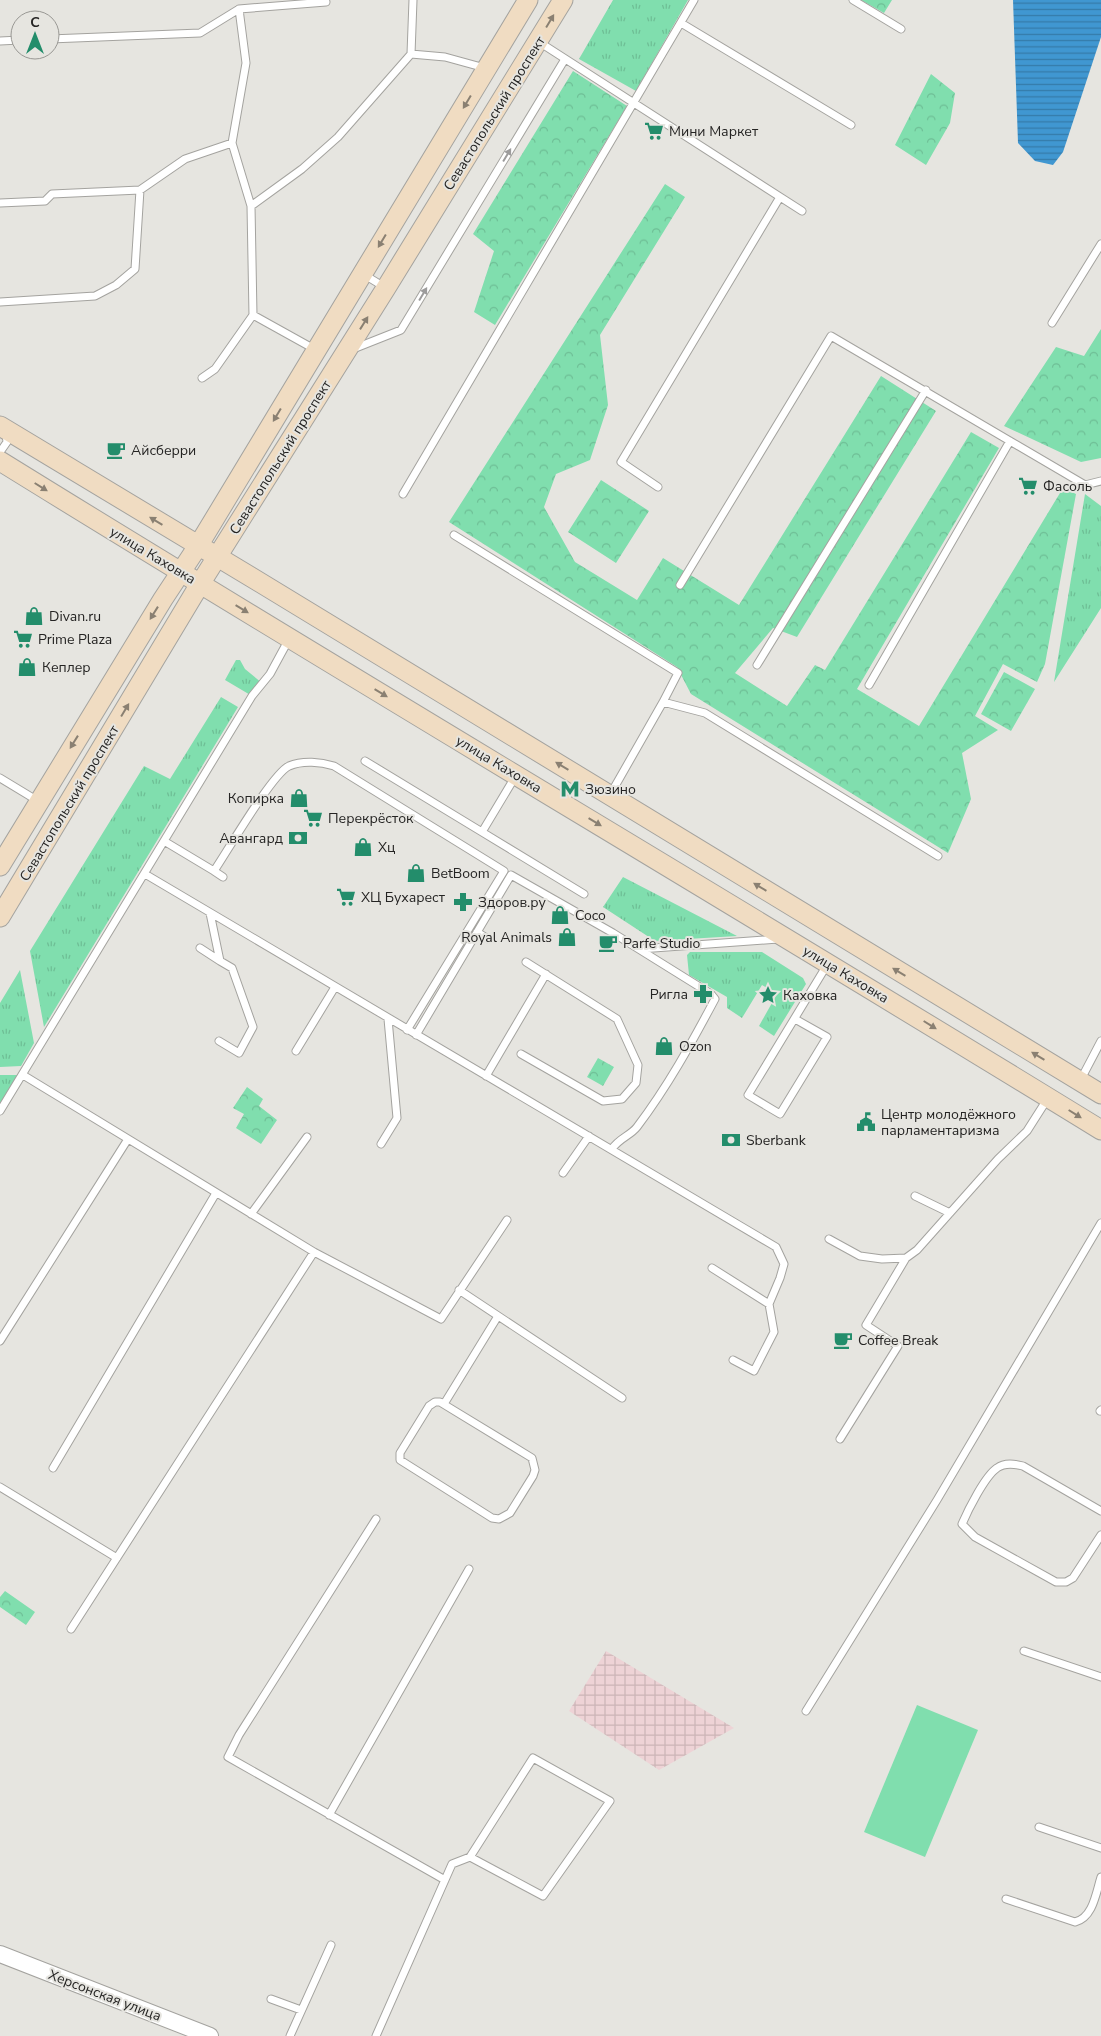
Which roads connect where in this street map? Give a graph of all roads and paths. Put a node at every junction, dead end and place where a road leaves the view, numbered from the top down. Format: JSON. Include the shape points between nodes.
{"nodes":[{"id":1,"x":413,"y":0,"type":"edge"},
{"id":2,"x":528,"y":0,"type":"edge"},
{"id":3,"x":563,"y":0,"type":"edge"},
{"id":4,"x":694,"y":0,"type":"edge"},
{"id":5,"x":853,"y":0,"type":"edge"},
{"id":6,"x":326,"y":2,"type":"dead end"},
{"id":7,"x":238,"y":9,"type":"junction"},
{"id":8,"x":681,"y":23,"type":"junction"},
{"id":9,"x":902,"y":28,"type":"dead end"},
{"id":10,"x":60,"y":39,"type":"edge"},
{"id":11,"x":538,"y":42,"type":"junction"},
{"id":12,"x":411,"y":54,"type":"junction"},
{"id":13,"x":565,"y":59,"type":"junction"},
{"id":14,"x":487,"y":69,"type":"junction"},
{"id":15,"x":635,"y":103,"type":"junction"},
{"id":16,"x":851,"y":125,"type":"dead end"},
{"id":17,"x":232,"y":143,"type":"junction"},
{"id":18,"x":140,"y":190,"type":"junction"},
{"id":19,"x":780,"y":197,"type":"junction"},
{"id":20,"x":0,"y":203,"type":"edge"},
{"id":21,"x":251,"y":206,"type":"junction"},
{"id":22,"x":802,"y":212,"type":"dead end"},
{"id":23,"x":1101,"y":244,"type":"edge"},
{"id":24,"x":362,"y":274,"type":"junction"},
{"id":25,"x":386,"y":288,"type":"junction"},
{"id":26,"x":0,"y":302,"type":"edge"},
{"id":27,"x":253,"y":315,"type":"junction"},
{"id":28,"x":1052,"y":324,"type":"dead end"},
{"id":29,"x":316,"y":350,"type":"junction"},
{"id":30,"x":346,"y":352,"type":"junction"},
{"id":31,"x":202,"y":378,"type":"dead end"},
{"id":32,"x":926,"y":390,"type":"junction"},
{"id":33,"x":1,"y":427,"type":"edge"},
{"id":34,"x":1010,"y":441,"type":"junction"},
{"id":35,"x":0,"y":452,"type":"edge"},
{"id":36,"x":0,"y":461,"type":"edge"},
{"id":37,"x":1101,"y":481,"type":"edge"},
{"id":38,"x":658,"y":487,"type":"dead end"},
{"id":39,"x":403,"y":494,"type":"dead end"},
{"id":40,"x":454,"y":535,"type":"dead end"},
{"id":41,"x":198,"y":546,"type":"junction"},
{"id":42,"x":217,"y":557,"type":"junction"},
{"id":43,"x":181,"y":573,"type":"junction"},
{"id":44,"x":200,"y":584,"type":"junction"},
{"id":45,"x":680,"y":585,"type":"dead end"},
{"id":46,"x":290,"y":638,"type":"junction"},
{"id":47,"x":757,"y":665,"type":"dead end"},
{"id":48,"x":868,"y":685,"type":"dead end"},
{"id":49,"x":663,"y":702,"type":"junction"},
{"id":50,"x":365,"y":761,"type":"dead end"},
{"id":51,"x":517,"y":775,"type":"junction"},
{"id":52,"x":0,"y":778,"type":"edge"},
{"id":53,"x":610,"y":796,"type":"junction"},
{"id":54,"x":38,"y":801,"type":"junction"},
{"id":55,"x":482,"y":832,"type":"junction"},
{"id":56,"x":164,"y":841,"type":"junction"},
{"id":57,"x":938,"y":856,"type":"dead end"},
{"id":58,"x":0,"y":866,"type":"edge"},
{"id":59,"x":214,"y":871,"type":"junction"},
{"id":60,"x":145,"y":874,"type":"junction"},
{"id":61,"x":223,"y":877,"type":"dead end"},
{"id":62,"x":584,"y":894,"type":"dead end"},
{"id":63,"x":210,"y":913,"type":"junction"},
{"id":64,"x":0,"y":917,"type":"edge"},
{"id":65,"x":477,"y":932,"type":"junction"},
{"id":66,"x":488,"y":938,"type":"dead end"},
{"id":67,"x":788,"y":938,"type":"junction"},
{"id":68,"x":200,"y":948,"type":"dead end"},
{"id":69,"x":639,"y":949,"type":"junction"},
{"id":70,"x":220,"y":961,"type":"junction"},
{"id":71,"x":526,"y":962,"type":"dead end"},
{"id":72,"x":828,"y":963,"type":"junction"},
{"id":73,"x":546,"y":974,"type":"junction"},
{"id":74,"x":335,"y":987,"type":"junction"},
{"id":75,"x":388,"y":1019,"type":"junction"},
{"id":76,"x":795,"y":1019,"type":"junction"},
{"id":77,"x":407,"y":1030,"type":"junction"},
{"id":78,"x":416,"y":1035,"type":"junction"},
{"id":79,"x":219,"y":1041,"type":"dead end"},
{"id":80,"x":1101,"y":1041,"type":"edge"},
{"id":81,"x":296,"y":1051,"type":"dead end"},
{"id":82,"x":521,"y":1054,"type":"dead end"},
{"id":83,"x":23,"y":1075,"type":"junction"},
{"id":84,"x":486,"y":1076,"type":"junction"},
{"id":85,"x":1080,"y":1081,"type":"junction"},
{"id":86,"x":1101,"y":1094,"type":"edge"},
{"id":87,"x":1049,"y":1098,"type":"junction"},
{"id":88,"x":0,"y":1111,"type":"edge"},
{"id":89,"x":1101,"y":1130,"type":"edge"},
{"id":90,"x":589,"y":1136,"type":"junction"},
{"id":91,"x":307,"y":1137,"type":"dead end"},
{"id":92,"x":128,"y":1138,"type":"junction"},
{"id":93,"x":381,"y":1144,"type":"dead end"},
{"id":94,"x":612,"y":1149,"type":"junction"},
{"id":95,"x":563,"y":1173,"type":"dead end"},
{"id":96,"x":216,"y":1192,"type":"junction"},
{"id":97,"x":915,"y":1196,"type":"dead end"},
{"id":98,"x":950,"y":1213,"type":"junction"},
{"id":99,"x":251,"y":1214,"type":"junction"},
{"id":100,"x":507,"y":1220,"type":"dead end"},
{"id":101,"x":1101,"y":1223,"type":"edge"},
{"id":102,"x":829,"y":1239,"type":"dead end"},
{"id":103,"x":314,"y":1252,"type":"junction"},
{"id":104,"x":906,"y":1258,"type":"junction"},
{"id":105,"x":712,"y":1268,"type":"dead end"},
{"id":106,"x":459,"y":1290,"type":"junction"},
{"id":107,"x":769,"y":1304,"type":"junction"},
{"id":108,"x":498,"y":1316,"type":"junction"},
{"id":109,"x":0,"y":1341,"type":"edge"},
{"id":110,"x":733,"y":1360,"type":"dead end"},
{"id":111,"x":622,"y":1398,"type":"dead end"},
{"id":112,"x":444,"y":1404,"type":"junction"},
{"id":113,"x":840,"y":1438,"type":"dead end"},
{"id":114,"x":53,"y":1468,"type":"dead end"},
{"id":115,"x":0,"y":1487,"type":"edge"},
{"id":116,"x":1101,"y":1511,"type":"edge"},
{"id":117,"x":376,"y":1519,"type":"dead end"},
{"id":118,"x":1101,"y":1535,"type":"edge"},
{"id":119,"x":117,"y":1558,"type":"junction"},
{"id":120,"x":469,"y":1568,"type":"dead end"},
{"id":121,"x":71,"y":1629,"type":"dead end"},
{"id":122,"x":1024,"y":1651,"type":"dead end"},
{"id":123,"x":1101,"y":1677,"type":"edge"},
{"id":124,"x":806,"y":1711,"type":"dead end"},
{"id":125,"x":329,"y":1814,"type":"junction"},
{"id":126,"x":1039,"y":1827,"type":"dead end"},
{"id":127,"x":1101,"y":1848,"type":"edge"},
{"id":128,"x":470,"y":1857,"type":"junction"},
{"id":129,"x":1101,"y":1877,"type":"edge"},
{"id":130,"x":445,"y":1880,"type":"junction"},
{"id":131,"x":1006,"y":1899,"type":"dead end"},
{"id":132,"x":331,"y":1945,"type":"dead end"},
{"id":133,"x":0,"y":1954,"type":"edge"},
{"id":134,"x":272,"y":1999,"type":"dead end"},
{"id":135,"x":301,"y":2010,"type":"junction"},
{"id":136,"x":210,"y":2036,"type":"edge"},
{"id":137,"x":290,"y":2036,"type":"edge"},
{"id":138,"x":376,"y":2036,"type":"edge"}],
"edges":[{"from":1,"to":12,"type":"lane"},
{"from":2,"to":14,"type":"main road","name":"Севастопольский проспект"},
{"from":11,"to":3,"type":"main road","name":"Севастопольский проспект","one_way":true},
{"from":4,"to":8,"type":"lane"},
{"from":5,"to":9,"type":"lane"},
{"from":6,"to":7,"type":"lane"},
{"from":7,"to":10,"type":"lane","via":[[200,33]]},
{"from":7,"to":17,"type":"lane","via":[[246,63]]},
{"from":8,"to":15,"type":"lane"},
{"from":8,"to":16,"type":"lane"},
{"from":11,"to":13,"type":"lane"},
{"from":11,"to":25,"type":"main road","name":"Севастопольский проспект"},
{"from":12,"to":14,"type":"lane","via":[[445,57]]},
{"from":12,"to":21,"type":"lane","via":[[338,137],[302,170]]},
{"from":13,"to":15,"type":"lane"},
{"from":30,"to":13,"type":"lane","one_way":true,"via":[[401,330]]},
{"from":14,"to":24,"type":"main road","name":"Севастопольский проспект","one_way":true},
{"from":15,"to":19,"type":"lane"},
{"from":15,"to":39,"type":"lane"},
{"from":17,"to":18,"type":"lane","via":[[185,159]]},
{"from":17,"to":21,"type":"lane"},
{"from":18,"to":20,"type":"lane","via":[[52,194],[45,201]]},
{"from":18,"to":26,"type":"lane","via":[[135,269],[116,285],[95,296]]},
{"from":19,"to":22,"type":"lane"},
{"from":19,"to":38,"type":"lane","via":[[621,462]]},
{"from":21,"to":27,"type":"lane"},
{"from":23,"to":28,"type":"lane"},
{"from":24,"to":25,"type":"lane"},
{"from":24,"to":29,"type":"main road","name":"Севастопольский проспект"},
{"from":30,"to":25,"type":"main road","name":"Севастопольский проспект","one_way":true},
{"from":27,"to":29,"type":"lane"},
{"from":27,"to":31,"type":"lane","via":[[215,369]]},
{"from":29,"to":41,"type":"main road","name":"Севастопольский проспект","one_way":true},
{"from":30,"to":42,"type":"main road","name":"Севастопольский проспект"},
{"from":32,"to":34,"type":"lane"},
{"from":32,"to":45,"type":"lane","via":[[832,336]]},
{"from":32,"to":47,"type":"lane"},
{"from":33,"to":35,"type":"lane","via":[[8,437]]},
{"from":41,"to":33,"type":"main road","one_way":true},
{"from":34,"to":37,"type":"lane","via":[[1085,485]]},
{"from":34,"to":48,"type":"lane"},
{"from":36,"to":43,"type":"main road","name":"улица Каховка","one_way":true},
{"from":40,"to":49,"type":"lane","via":[[678,673]]},
{"from":41,"to":42,"type":"main road"},
{"from":41,"to":43,"type":"main road","name":"Севастопольский проспект"},
{"from":42,"to":44,"type":"main road","name":"Севастопольский проспект"},
{"from":53,"to":42,"type":"main road","one_way":true},
{"from":43,"to":44,"type":"main road","name":"улица Каховка"},
{"from":43,"to":54,"type":"main road","name":"Севастопольский проспект","one_way":true},
{"from":44,"to":46,"type":"main road","name":"улица Каховка","one_way":true},
{"from":64,"to":44,"type":"main road","name":"Севастопольский проспект","one_way":true},
{"from":46,"to":51,"type":"main road","name":"улица Каховка","one_way":true},
{"from":46,"to":56,"type":"lane"},
{"from":49,"to":53,"type":"lane"},
{"from":49,"to":57,"type":"lane","via":[[705,713]]},
{"from":50,"to":55,"type":"lane"},
{"from":51,"to":55,"type":"lane"},
{"from":51,"to":67,"type":"main road","name":"улица Каховка","one_way":true},
{"from":52,"to":54,"type":"lane"},
{"from":85,"to":53,"type":"main road","one_way":true},
{"from":54,"to":58,"type":"main road","name":"Севастопольский проспект"},
{"from":55,"to":62,"type":"lane"},
{"from":56,"to":59,"type":"lane"},
{"from":56,"to":60,"type":"lane"},
{"from":59,"to":61,"type":"lane"},
{"from":59,"to":77,"type":"lane","via":[[275,780],[289,766],[315,761],[334,766],[504,871]]},
{"from":60,"to":63,"type":"lane"},
{"from":60,"to":83,"type":"lane"},
{"from":63,"to":70,"type":"lane"},
{"from":63,"to":74,"type":"lane"},
{"from":65,"to":66,"type":"lane"},
{"from":65,"to":69,"type":"lane","via":[[511,875]]},
{"from":65,"to":78,"type":"lane"},
{"from":67,"to":69,"type":"lane"},
{"from":67,"to":72,"type":"main road","name":"улица Каховка"},
{"from":68,"to":70,"type":"lane"},
{"from":69,"to":94,"type":"lane","via":[[712,994],[715,999],[670,1082],[635,1129],[617,1141]]},
{"from":70,"to":79,"type":"lane","via":[[232,968],[253,1027],[239,1054]]},
{"from":71,"to":73,"type":"lane"},
{"from":72,"to":76,"type":"lane"},
{"from":72,"to":87,"type":"main road","name":"улица Каховка","one_way":true},
{"from":73,"to":82,"type":"lane","via":[[617,1019],[638,1065],[636,1083],[622,1099],[603,1101]]},
{"from":73,"to":84,"type":"lane"},
{"from":74,"to":75,"type":"lane"},
{"from":74,"to":81,"type":"lane"},
{"from":75,"to":77,"type":"lane"},
{"from":75,"to":93,"type":"lane","via":[[397,1118]]},
{"from":76,"to":76,"type":"lane","via":[[827,1037],[780,1114],[748,1095]]},
{"from":77,"to":78,"type":"lane"},
{"from":78,"to":84,"type":"lane"},
{"from":80,"to":85,"type":"lane"},
{"from":83,"to":88,"type":"lane"},
{"from":83,"to":92,"type":"lane"},
{"from":84,"to":90,"type":"lane"},
{"from":85,"to":86,"type":"main road"},
{"from":87,"to":89,"type":"main road","name":"улица Каховка","one_way":true},
{"from":87,"to":98,"type":"lane","via":[[1027,1131]]},
{"from":90,"to":94,"type":"lane"},
{"from":90,"to":95,"type":"lane"},
{"from":91,"to":99,"type":"lane"},
{"from":92,"to":96,"type":"lane"},
{"from":92,"to":109,"type":"lane"},
{"from":94,"to":107,"type":"lane","via":[[776,1247],[784,1264]]},
{"from":96,"to":99,"type":"lane"},
{"from":96,"to":114,"type":"lane"},
{"from":97,"to":98,"type":"lane"},
{"from":98,"to":104,"type":"lane"},
{"from":99,"to":103,"type":"lane"},
{"from":100,"to":106,"type":"lane"},
{"from":101,"to":124,"type":"lane","via":[[938,1500]]},
{"from":102,"to":104,"type":"lane","via":[[860,1256]]},
{"from":103,"to":106,"type":"lane","via":[[441,1319]]},
{"from":103,"to":119,"type":"lane"},
{"from":104,"to":113,"type":"lane","via":[[866,1326],[898,1346]]},
{"from":105,"to":107,"type":"lane"},
{"from":106,"to":108,"type":"lane"},
{"from":107,"to":110,"type":"lane","via":[[774,1332],[754,1371]]},
{"from":108,"to":111,"type":"lane"},
{"from":108,"to":112,"type":"lane"},
{"from":112,"to":112,"type":"lane","via":[[532,1458],[536,1470],[505,1517],[492,1518],[400,1460],[400,1453],[429,1406],[435,1402]]},
{"from":115,"to":119,"type":"lane"},
{"from":116,"to":118,"type":"lane","via":[[1024,1466],[1010,1463],[997,1468],[982,1486],[962,1524],[975,1537],[1056,1582],[1073,1578]]},
{"from":117,"to":125,"type":"lane","via":[[228,1757]]},
{"from":119,"to":121,"type":"lane"},
{"from":120,"to":125,"type":"lane"},
{"from":122,"to":123,"type":"lane"},
{"from":125,"to":130,"type":"lane"},
{"from":126,"to":127,"type":"lane"},
{"from":128,"to":128,"type":"lane","via":[[533,1758],[610,1801],[543,1896]]},
{"from":128,"to":130,"type":"lane","via":[[452,1864]]},
{"from":129,"to":131,"type":"lane","via":[[1089,1914],[1080,1921]]},
{"from":130,"to":138,"type":"lane"},
{"from":132,"to":135,"type":"lane"},
{"from":133,"to":136,"type":"street","name":"Херсонская улица"},
{"from":134,"to":135,"type":"lane"},
{"from":135,"to":137,"type":"lane"}]}
